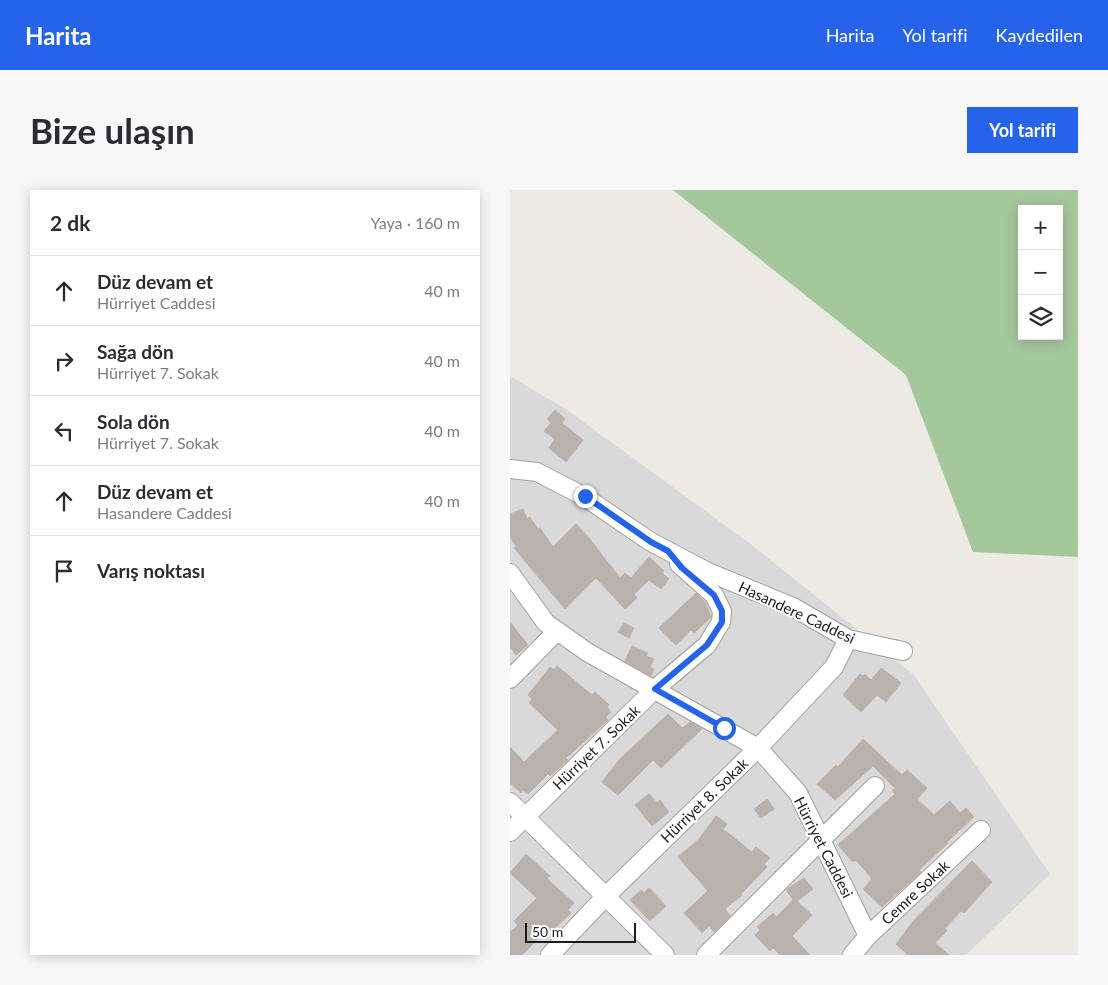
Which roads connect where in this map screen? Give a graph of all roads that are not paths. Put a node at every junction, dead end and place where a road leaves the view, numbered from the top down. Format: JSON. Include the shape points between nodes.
{"nodes":[{"id":1,"x":510,"y":470,"type":"edge"},
{"id":2,"x":668,"y":551,"type":"junction"},
{"id":3,"x":510,"y":572,"type":"edge"},
{"id":4,"x":557,"y":631,"type":"junction"},
{"id":5,"x":848,"y":639,"type":"junction"},
{"id":6,"x":903,"y":651,"type":"dead end"},
{"id":7,"x":510,"y":679,"type":"edge"},
{"id":8,"x":655,"y":689,"type":"junction"},
{"id":9,"x":758,"y":748,"type":"junction"},
{"id":10,"x":875,"y":786,"type":"dead end"},
{"id":11,"x":510,"y":802,"type":"edge"},
{"id":12,"x":525,"y":816,"type":"junction"},
{"id":13,"x":981,"y":830,"type":"dead end"},
{"id":14,"x":510,"y":832,"type":"edge"},
{"id":15,"x":822,"y":839,"type":"junction"},
{"id":16,"x":606,"y":896,"type":"junction"},
{"id":17,"x":868,"y":936,"type":"junction"},
{"id":18,"x":550,"y":955,"type":"edge"},
{"id":19,"x":665,"y":955,"type":"edge"},
{"id":20,"x":706,"y":955,"type":"edge"},
{"id":21,"x":852,"y":955,"type":"edge"}],
"edges":[{"from":1,"to":2,"type":"street","name":"Hasandere Caddesi","via":[[537,472],[585,496]]},
{"from":2,"to":5,"type":"street","name":"Hasandere Caddesi","via":[[708,572],[793,607]]},
{"from":2,"to":8,"type":"street","name":"Hürriyet 7. Sokak","via":[[682,568],[714,595],[722,611],[722,622],[707,645]]},
{"from":3,"to":4,"type":"street","name":"Hürriyet Caddesi","via":[[546,623]]},
{"from":4,"to":7,"type":"street"},
{"from":4,"to":8,"type":"street","name":"Hürriyet Caddesi","via":[[587,652]]},
{"from":5,"to":6,"type":"street","name":"Hasandere Caddesi"},
{"from":5,"to":9,"type":"street","name":"Hürriyet 8. Sokak","via":[[834,667]]},
{"from":8,"to":9,"type":"street","name":"Hürriyet Caddesi"},
{"from":8,"to":12,"type":"street","name":"Hürriyet 7. Sokak"},
{"from":9,"to":15,"type":"street","name":"Hürriyet Caddesi","via":[[798,793]]},
{"from":9,"to":16,"type":"street","name":"Hürriyet 8. Sokak"},
{"from":10,"to":15,"type":"street"},
{"from":11,"to":12,"type":"street"},
{"from":12,"to":14,"type":"street","name":"Hürriyet 7. Sokak"},
{"from":12,"to":16,"type":"street"},
{"from":13,"to":17,"type":"street","name":"Cemre Sokak"},
{"from":15,"to":17,"type":"street","name":"Hürriyet Caddesi"},
{"from":15,"to":20,"type":"street"},
{"from":16,"to":18,"type":"street","name":"Hürriyet 8. Sokak"},
{"from":16,"to":19,"type":"street"},
{"from":17,"to":21,"type":"street","name":"Cemre Sokak"}]}
